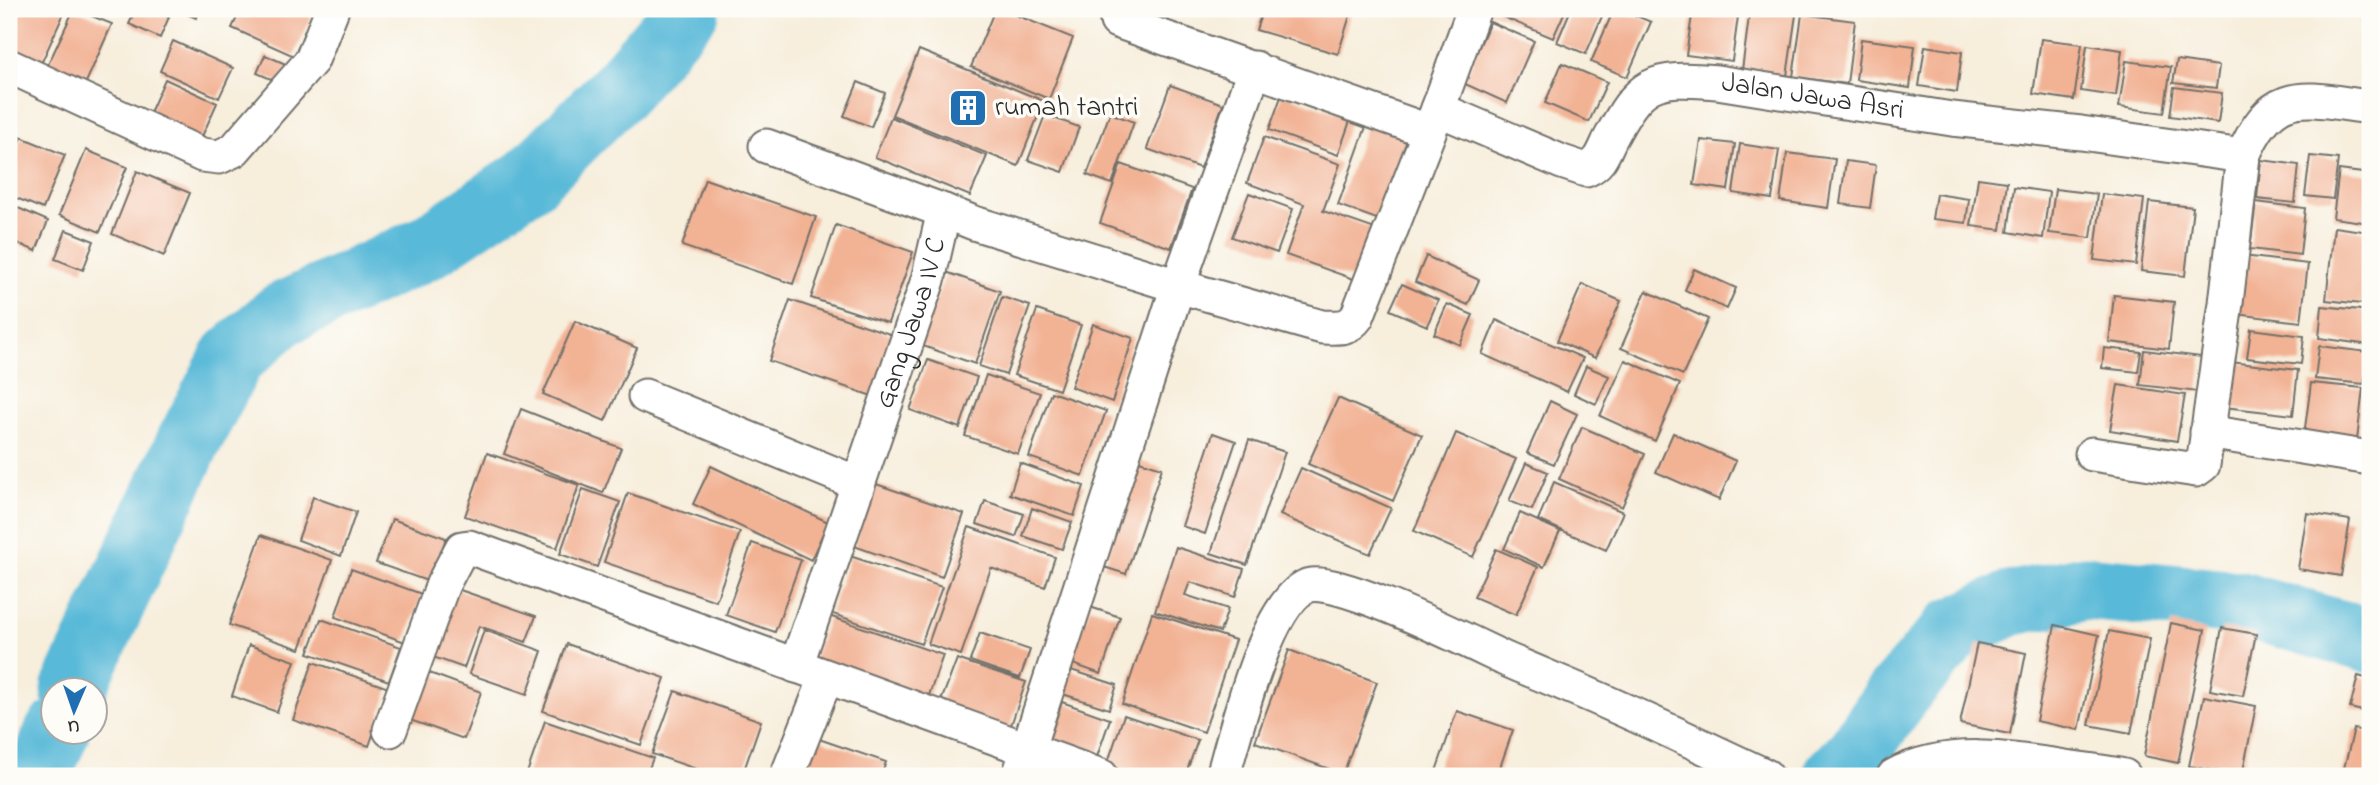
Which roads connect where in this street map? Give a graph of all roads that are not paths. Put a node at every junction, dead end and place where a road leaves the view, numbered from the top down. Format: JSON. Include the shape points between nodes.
{"nodes":[{"id":1,"x":331,"y":9,"type":"edge"},
{"id":2,"x":1474,"y":9,"type":"edge"},
{"id":3,"x":1117,"y":21,"type":"dead end"},
{"id":4,"x":9,"y":66,"type":"edge"},
{"id":5,"x":1255,"y":68,"type":"junction"},
{"id":6,"x":2370,"y":107,"type":"edge"},
{"id":7,"x":1433,"y":120,"type":"junction"},
{"id":8,"x":766,"y":146,"type":"dead end"},
{"id":9,"x":2243,"y":156,"type":"junction"},
{"id":10,"x":944,"y":211,"type":"junction"},
{"id":11,"x":1178,"y":286,"type":"junction"},
{"id":12,"x":645,"y":397,"type":"dead end"},
{"id":13,"x":2207,"y":432,"type":"junction"},
{"id":14,"x":2092,"y":454,"type":"dead end"},
{"id":15,"x":2370,"y":458,"type":"edge"},
{"id":16,"x":858,"y":482,"type":"junction"},
{"id":17,"x":796,"y":666,"type":"junction"},
{"id":18,"x":827,"y":678,"type":"junction"},
{"id":19,"x":390,"y":730,"type":"dead end"},
{"id":20,"x":1023,"y":764,"type":"edge"},
{"id":21,"x":1229,"y":774,"type":"edge"},
{"id":22,"x":787,"y":776,"type":"edge"},
{"id":23,"x":1101,"y":776,"type":"edge"},
{"id":24,"x":1766,"y":776,"type":"edge"},
{"id":25,"x":1894,"y":776,"type":"edge"},
{"id":26,"x":2124,"y":776,"type":"edge"}],
"edges":[{"from":1,"to":4,"type":"street","via":[[312,60],[233,150],[219,157],[202,155]]},
{"from":2,"to":7,"type":"street"},
{"from":3,"to":5,"type":"street"},
{"from":5,"to":7,"type":"street"},
{"from":5,"to":11,"type":"street"},
{"from":6,"to":9,"type":"street","via":[[2295,99],[2269,111]]},
{"from":7,"to":9,"type":"street","name":"Jalan Jawa Asri","via":[[1586,170],[1602,158],[1629,104],[1652,86],[1686,79]]},
{"from":7,"to":11,"type":"street","name":"Gang Jawa IV C","via":[[1353,323],[1322,327]]},
{"from":8,"to":10,"type":"street"},
{"from":9,"to":13,"type":"street"},
{"from":10,"to":11,"type":"street","name":"Gang Jawa IV C"},
{"from":10,"to":16,"type":"street","name":"Gang Jawa IV C","via":[[928,281]]},
{"from":11,"to":20,"type":"street"},
{"from":12,"to":16,"type":"street"},
{"from":13,"to":14,"type":"street","via":[[2206,457],[2196,470]]},
{"from":13,"to":15,"type":"street"},
{"from":16,"to":17,"type":"street","name":"Gang Jawa IV C"},
{"from":17,"to":18,"type":"street"},
{"from":17,"to":19,"type":"street","via":[[462,548],[443,584]]},
{"from":18,"to":20,"type":"street"},
{"from":18,"to":22,"type":"street"},
{"from":20,"to":23,"type":"street"},
{"from":21,"to":24,"type":"street","via":[[1257,661],[1280,614],[1297,593],[1314,584],[1341,589],[1419,618]]},
{"from":25,"to":26,"type":"street","via":[[1912,766],[1988,758]]}]}
